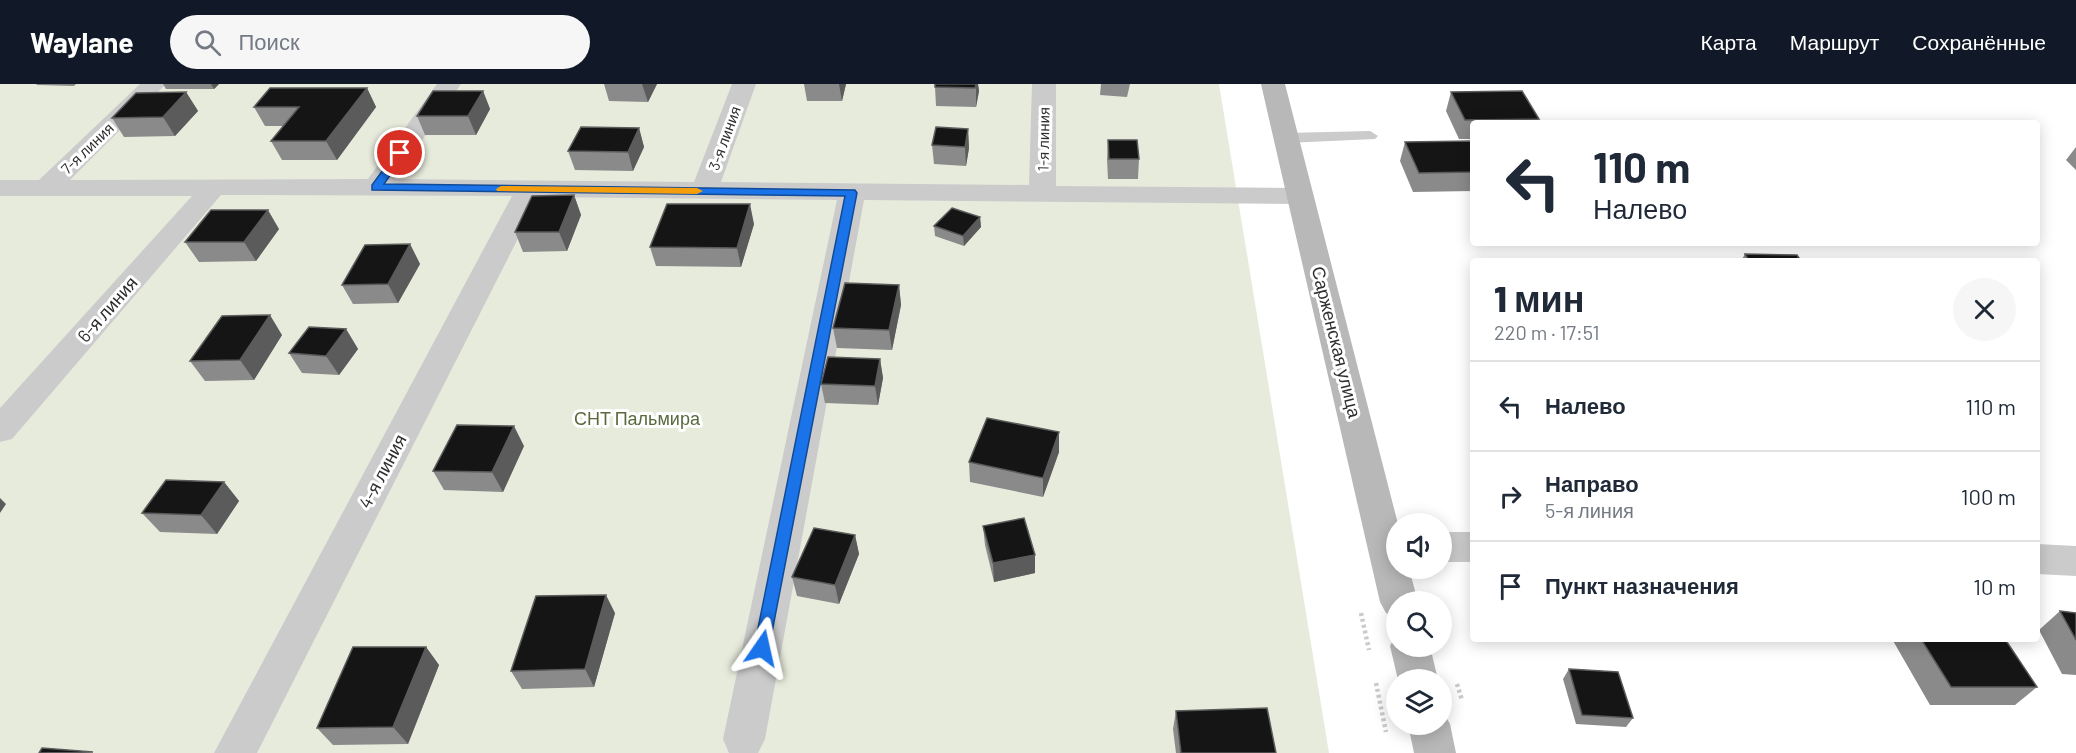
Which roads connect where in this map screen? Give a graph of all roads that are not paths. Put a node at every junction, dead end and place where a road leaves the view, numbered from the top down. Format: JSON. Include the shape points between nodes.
{"nodes":[{"id":1,"x":154,"y":84,"type":"edge"},
{"id":2,"x":449,"y":84,"type":"edge"},
{"id":3,"x":744,"y":84,"type":"edge"},
{"id":4,"x":1044,"y":84,"type":"edge"},
{"id":5,"x":1273,"y":84,"type":"edge"},
{"id":6,"x":1370,"y":136,"type":"dead end"},
{"id":7,"x":1286,"y":138,"type":"junction"},
{"id":8,"x":214,"y":187,"type":"junction"},
{"id":9,"x":376,"y":187,"type":"junction"},
{"id":10,"x":0,"y":188,"type":"edge"},
{"id":11,"x":46,"y":188,"type":"junction"},
{"id":12,"x":529,"y":189,"type":"junction"},
{"id":13,"x":704,"y":191,"type":"junction"},
{"id":14,"x":852,"y":193,"type":"junction"},
{"id":15,"x":1042,"y":194,"type":"junction"},
{"id":16,"x":1299,"y":196,"type":"junction"},
{"id":17,"x":0,"y":430,"type":"edge"},
{"id":18,"x":1386,"y":528,"type":"edge"},
{"id":19,"x":1452,"y":547,"type":"edge"},
{"id":20,"x":1470,"y":548,"type":"edge"},
{"id":21,"x":2040,"y":559,"type":"edge"},
{"id":22,"x":2076,"y":561,"type":"edge"},
{"id":23,"x":1440,"y":735,"type":"edge"},
{"id":24,"x":744,"y":740,"type":"dead end"},
{"id":25,"x":235,"y":753,"type":"edge"},
{"id":26,"x":1435,"y":753,"type":"edge"}],
"edges":[{"from":1,"to":11,"type":"street","name":"7-я линия"},
{"from":2,"to":9,"type":"street"},
{"from":3,"to":13,"type":"street","name":"3-я линия"},
{"from":4,"to":15,"type":"street","name":"1-я линия"},
{"from":5,"to":7,"type":"main road","name":"Сарженская улица"},
{"from":6,"to":7,"type":"lane"},
{"from":7,"to":16,"type":"main road","name":"Сарженская улица"},
{"from":8,"to":9,"type":"street"},
{"from":8,"to":11,"type":"street"},
{"from":8,"to":17,"type":"street","name":"6-я линия"},
{"from":9,"to":12,"type":"street"},
{"from":10,"to":11,"type":"street"},
{"from":12,"to":13,"type":"street"},
{"from":12,"to":25,"type":"street","name":"4-я линия"},
{"from":13,"to":14,"type":"street"},
{"from":14,"to":15,"type":"street"},
{"from":14,"to":24,"type":"street"},
{"from":15,"to":16,"type":"street"},
{"from":16,"to":18,"type":"main road","name":"Сарженская улица"},
{"from":19,"to":20,"type":"street"},
{"from":21,"to":22,"type":"street"},
{"from":23,"to":26,"type":"main road"}]}
